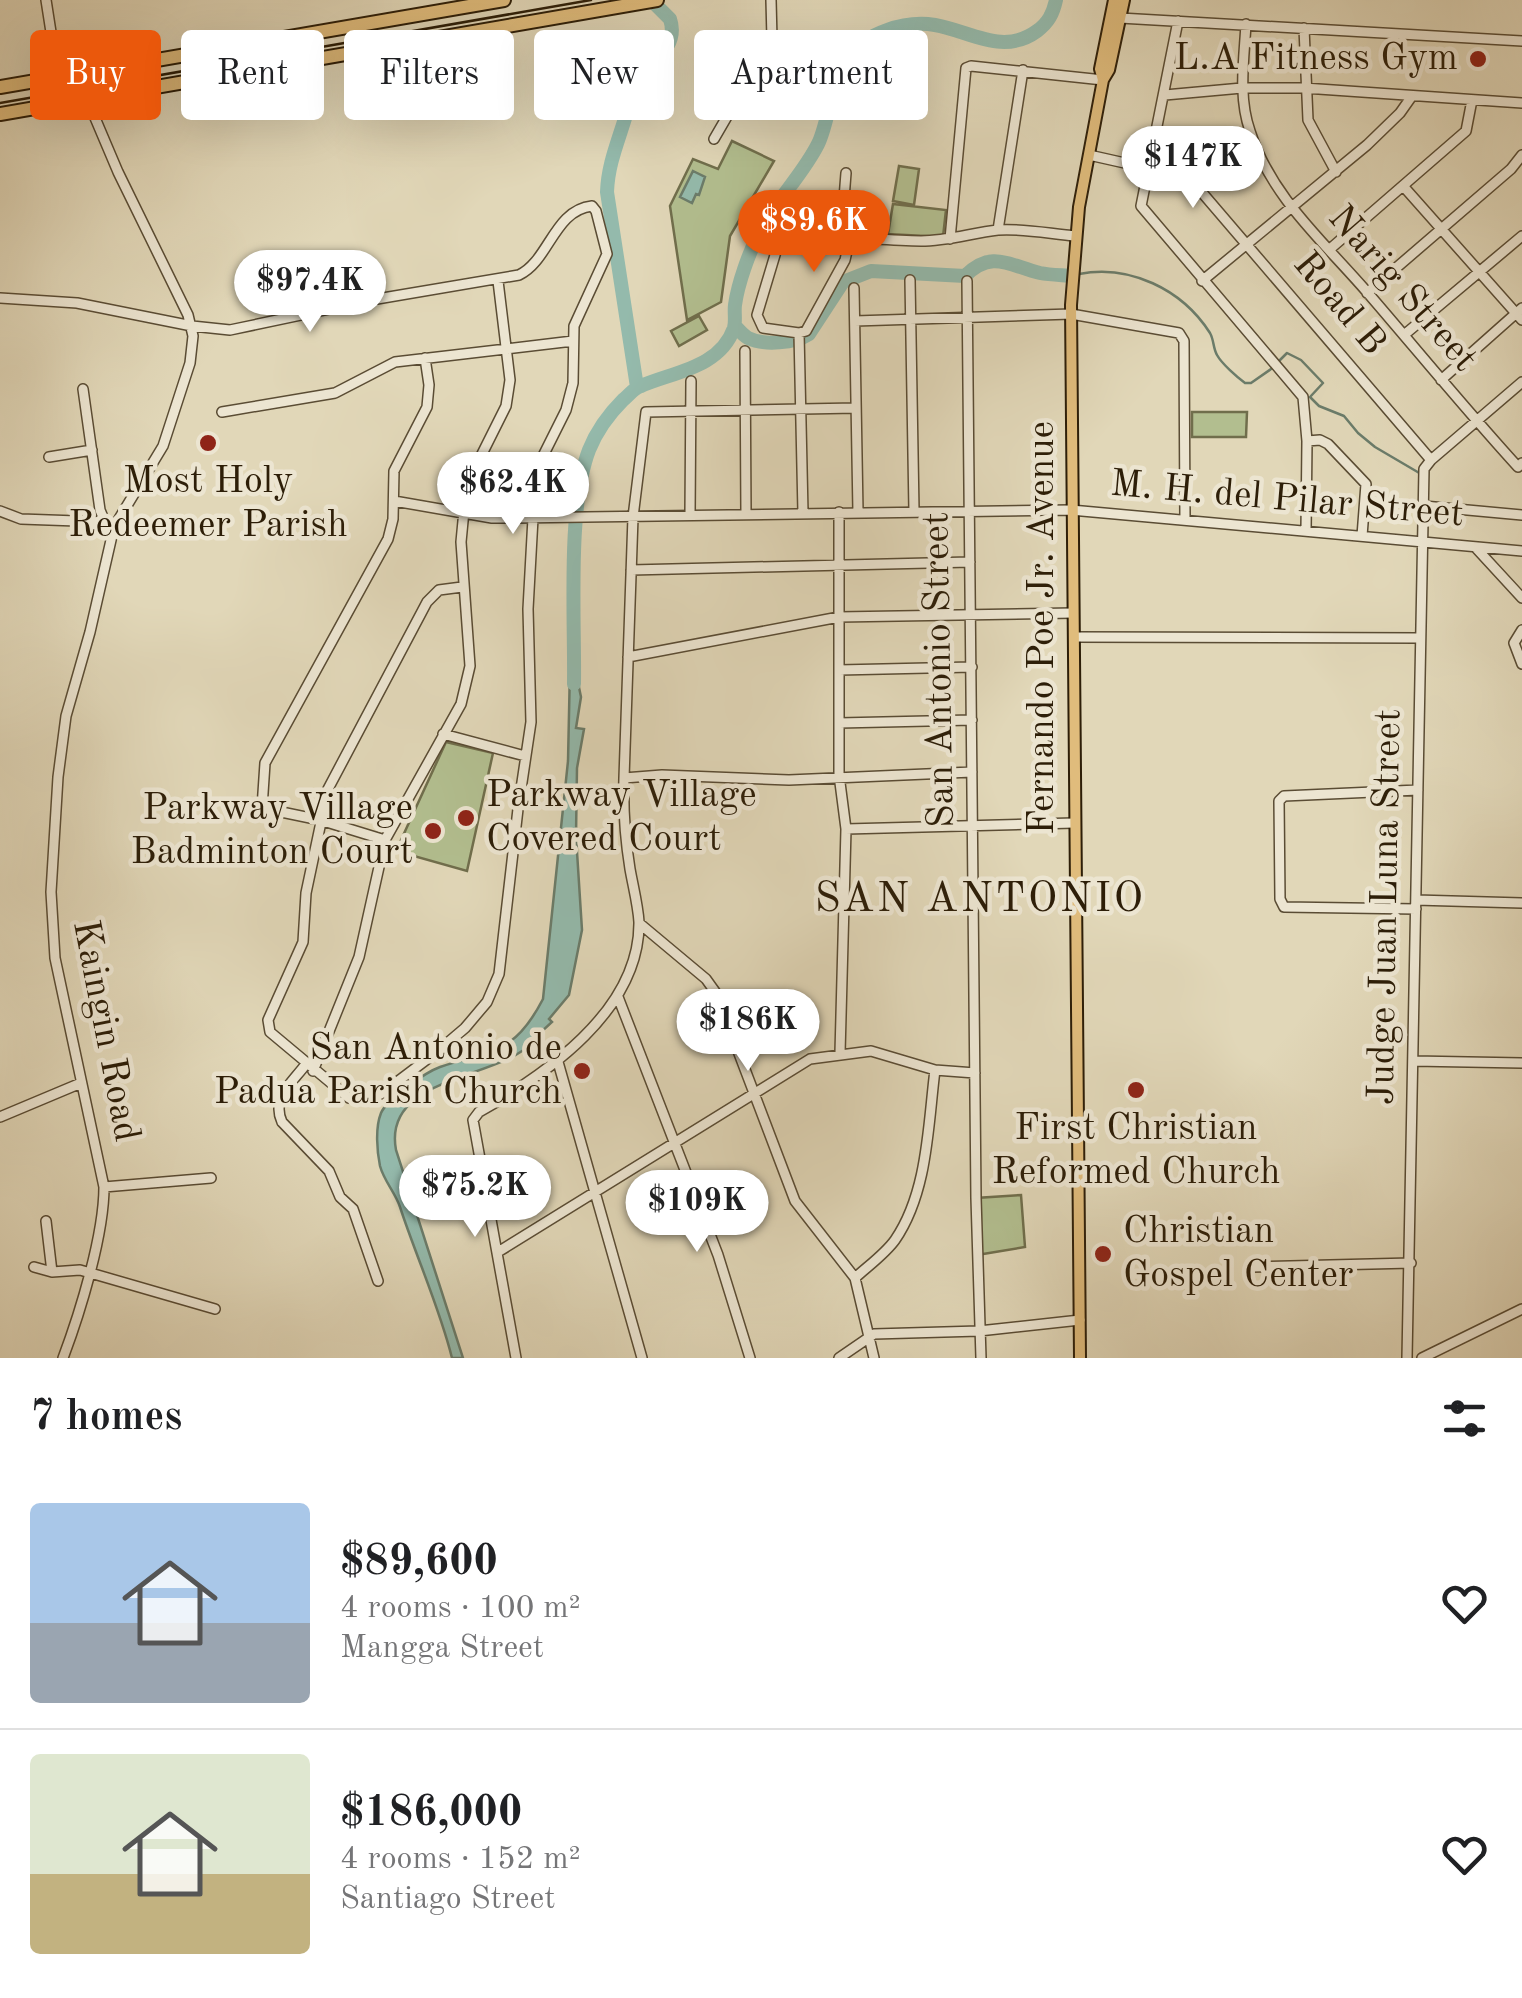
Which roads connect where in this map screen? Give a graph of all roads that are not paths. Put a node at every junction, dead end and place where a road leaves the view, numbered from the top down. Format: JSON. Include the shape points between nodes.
{"nodes":[{"id":1,"x":46,"y":0,"type":"edge"},
{"id":2,"x":504,"y":0,"type":"edge"},
{"id":3,"x":657,"y":0,"type":"edge"},
{"id":4,"x":771,"y":0,"type":"edge"},
{"id":5,"x":1114,"y":0,"type":"edge"},
{"id":6,"x":1124,"y":0,"type":"edge"},
{"id":7,"x":488,"y":3,"type":"junction"},
{"id":8,"x":469,"y":6,"type":"junction"},
{"id":9,"x":1120,"y":18,"type":"junction"},
{"id":10,"x":1178,"y":21,"type":"junction"},
{"id":11,"x":1246,"y":24,"type":"junction"},
{"id":12,"x":495,"y":28,"type":"junction"},
{"id":13,"x":1304,"y":28,"type":"junction"},
{"id":14,"x":51,"y":30,"type":"edge"},
{"id":15,"x":472,"y":30,"type":"edge"},
{"id":16,"x":484,"y":30,"type":"edge"},
{"id":17,"x":1522,"y":41,"type":"edge"},
{"id":18,"x":344,"y":54,"type":"edge"},
{"id":19,"x":161,"y":60,"type":"edge"},
{"id":20,"x":1022,"y":70,"type":"junction"},
{"id":21,"x":1104,"y":80,"type":"junction"},
{"id":22,"x":30,"y":83,"type":"edge"},
{"id":23,"x":161,"y":86,"type":"edge"},
{"id":24,"x":0,"y":88,"type":"edge"},
{"id":25,"x":1242,"y":88,"type":"junction"},
{"id":26,"x":1304,"y":88,"type":"junction"},
{"id":27,"x":1166,"y":95,"type":"junction"},
{"id":28,"x":1412,"y":96,"type":"junction"},
{"id":29,"x":1472,"y":100,"type":"junction"},
{"id":30,"x":1522,"y":103,"type":"edge"},
{"id":31,"x":30,"y":109,"type":"edge"},
{"id":32,"x":0,"y":114,"type":"edge"},
{"id":33,"x":94,"y":120,"type":"edge"},
{"id":34,"x":714,"y":138,"type":"dead end"},
{"id":35,"x":1088,"y":154,"type":"junction"},
{"id":36,"x":1522,"y":155,"type":"edge"},
{"id":37,"x":1148,"y":165,"type":"junction"},
{"id":38,"x":1336,"y":172,"type":"junction"},
{"id":39,"x":846,"y":173,"type":"dead end"},
{"id":40,"x":1404,"y":187,"type":"junction"},
{"id":41,"x":1291,"y":208,"type":"junction"},
{"id":42,"x":1443,"y":228,"type":"junction"},
{"id":43,"x":998,"y":230,"type":"junction"},
{"id":44,"x":1076,"y":236,"type":"junction"},
{"id":45,"x":1522,"y":236,"type":"edge"},
{"id":46,"x":846,"y":237,"type":"junction"},
{"id":47,"x":950,"y":239,"type":"junction"},
{"id":48,"x":1248,"y":244,"type":"junction"},
{"id":49,"x":1330,"y":249,"type":"junction"},
{"id":50,"x":1481,"y":272,"type":"junction"},
{"id":51,"x":910,"y":280,"type":"dead end"},
{"id":52,"x":967,"y":280,"type":"dead end"},
{"id":53,"x":1202,"y":280,"type":"junction"},
{"id":54,"x":498,"y":281,"type":"junction"},
{"id":55,"x":854,"y":288,"type":"dead end"},
{"id":56,"x":1368,"y":293,"type":"junction"},
{"id":57,"x":0,"y":298,"type":"edge"},
{"id":58,"x":1071,"y":314,"type":"junction"},
{"id":59,"x":1520,"y":314,"type":"edge"},
{"id":60,"x":968,"y":316,"type":"junction"},
{"id":61,"x":912,"y":318,"type":"junction"},
{"id":62,"x":855,"y":321,"type":"junction"},
{"id":63,"x":192,"y":326,"type":"junction"},
{"id":64,"x":1404,"y":336,"type":"junction"},
{"id":65,"x":799,"y":339,"type":"junction"},
{"id":66,"x":573,"y":341,"type":"junction"},
{"id":67,"x":505,"y":349,"type":"junction"},
{"id":68,"x":745,"y":351,"type":"dead end"},
{"id":69,"x":425,"y":358,"type":"junction"},
{"id":70,"x":691,"y":380,"type":"dead end"},
{"id":71,"x":1441,"y":380,"type":"junction"},
{"id":72,"x":1522,"y":382,"type":"edge"},
{"id":73,"x":82,"y":389,"type":"dead end"},
{"id":74,"x":856,"y":408,"type":"junction"},
{"id":75,"x":801,"y":409,"type":"junction"},
{"id":76,"x":746,"y":410,"type":"junction"},
{"id":77,"x":690,"y":411,"type":"junction"},
{"id":78,"x":222,"y":412,"type":"dead end"},
{"id":79,"x":1476,"y":421,"type":"junction"},
{"id":80,"x":1308,"y":441,"type":"junction"},
{"id":81,"x":92,"y":450,"type":"junction"},
{"id":82,"x":49,"y":457,"type":"dead end"},
{"id":83,"x":1430,"y":460,"type":"junction"},
{"id":84,"x":1520,"y":465,"type":"edge"},
{"id":85,"x":394,"y":502,"type":"junction"},
{"id":86,"x":1424,"y":506,"type":"junction"},
{"id":87,"x":1072,"y":510,"type":"junction"},
{"id":88,"x":0,"y":511,"type":"edge"},
{"id":89,"x":968,"y":511,"type":"junction"},
{"id":90,"x":839,"y":512,"type":"junction"},
{"id":91,"x":858,"y":512,"type":"junction"},
{"id":92,"x":914,"y":512,"type":"junction"},
{"id":93,"x":464,"y":513,"type":"junction"},
{"id":94,"x":803,"y":513,"type":"junction"},
{"id":95,"x":746,"y":514,"type":"junction"},
{"id":96,"x":1522,"y":514,"type":"edge"},
{"id":97,"x":690,"y":516,"type":"junction"},
{"id":98,"x":633,"y":517,"type":"junction"},
{"id":99,"x":533,"y":518,"type":"junction"},
{"id":100,"x":1185,"y":520,"type":"junction"},
{"id":101,"x":109,"y":525,"type":"junction"},
{"id":102,"x":1306,"y":531,"type":"junction"},
{"id":103,"x":1362,"y":536,"type":"junction"},
{"id":104,"x":1424,"y":542,"type":"junction"},
{"id":105,"x":1476,"y":548,"type":"junction"},
{"id":106,"x":1522,"y":551,"type":"edge"},
{"id":107,"x":970,"y":562,"type":"junction"},
{"id":108,"x":838,"y":565,"type":"junction"},
{"id":109,"x":631,"y":570,"type":"junction"},
{"id":110,"x":462,"y":587,"type":"junction"},
{"id":111,"x":1522,"y":598,"type":"edge"},
{"id":112,"x":1074,"y":613,"type":"junction"},
{"id":113,"x":971,"y":615,"type":"junction"},
{"id":114,"x":839,"y":617,"type":"junction"},
{"id":115,"x":1522,"y":630,"type":"edge"},
{"id":116,"x":1074,"y":637,"type":"junction"},
{"id":117,"x":1420,"y":638,"type":"junction"},
{"id":118,"x":628,"y":658,"type":"junction"},
{"id":119,"x":1522,"y":664,"type":"edge"},
{"id":120,"x":972,"y":668,"type":"junction"},
{"id":121,"x":839,"y":670,"type":"junction"},
{"id":122,"x":972,"y":720,"type":"junction"},
{"id":123,"x":838,"y":723,"type":"junction"},
{"id":124,"x":443,"y":734,"type":"junction"},
{"id":125,"x":525,"y":756,"type":"junction"},
{"id":126,"x":972,"y":772,"type":"junction"},
{"id":127,"x":840,"y":775,"type":"junction"},
{"id":128,"x":624,"y":778,"type":"junction"},
{"id":129,"x":1418,"y":790,"type":"junction"},
{"id":130,"x":232,"y":808,"type":"dead end"},
{"id":131,"x":262,"y":808,"type":"junction"},
{"id":132,"x":320,"y":820,"type":"junction"},
{"id":133,"x":1074,"y":822,"type":"junction"},
{"id":134,"x":972,"y":824,"type":"junction"},
{"id":135,"x":846,"y":829,"type":"junction"},
{"id":136,"x":385,"y":840,"type":"junction"},
{"id":137,"x":1522,"y":903,"type":"edge"},
{"id":138,"x":1416,"y":904,"type":"junction"},
{"id":139,"x":639,"y":923,"type":"junction"},
{"id":140,"x":618,"y":997,"type":"junction"},
{"id":141,"x":840,"y":1053,"type":"junction"},
{"id":142,"x":1414,"y":1061,"type":"junction"},
{"id":143,"x":558,"y":1062,"type":"junction"},
{"id":144,"x":1522,"y":1063,"type":"edge"},
{"id":145,"x":309,"y":1067,"type":"junction"},
{"id":146,"x":936,"y":1070,"type":"junction"},
{"id":147,"x":975,"y":1073,"type":"junction"},
{"id":148,"x":80,"y":1083,"type":"junction"},
{"id":149,"x":756,"y":1092,"type":"junction"},
{"id":150,"x":0,"y":1117,"type":"edge"},
{"id":151,"x":674,"y":1142,"type":"junction"},
{"id":152,"x":211,"y":1178,"type":"dead end"},
{"id":153,"x":104,"y":1187,"type":"junction"},
{"id":154,"x":596,"y":1194,"type":"junction"},
{"id":155,"x":46,"y":1221,"type":"dead end"},
{"id":156,"x":498,"y":1252,"type":"junction"},
{"id":157,"x":1411,"y":1263,"type":"junction"},
{"id":158,"x":34,"y":1267,"type":"dead end"},
{"id":159,"x":1252,"y":1267,"type":"dead end"},
{"id":160,"x":52,"y":1272,"type":"junction"},
{"id":161,"x":88,"y":1272,"type":"junction"},
{"id":162,"x":855,"y":1278,"type":"junction"},
{"id":163,"x":378,"y":1281,"type":"dead end"},
{"id":164,"x":215,"y":1309,"type":"dead end"},
{"id":165,"x":1522,"y":1309,"type":"edge"},
{"id":166,"x":1080,"y":1320,"type":"junction"},
{"id":167,"x":979,"y":1331,"type":"junction"},
{"id":168,"x":868,"y":1336,"type":"junction"},
{"id":169,"x":62,"y":1358,"type":"edge"},
{"id":170,"x":516,"y":1358,"type":"edge"},
{"id":171,"x":642,"y":1358,"type":"edge"},
{"id":172,"x":750,"y":1358,"type":"edge"},
{"id":173,"x":838,"y":1358,"type":"edge"},
{"id":174,"x":874,"y":1358,"type":"edge"},
{"id":175,"x":981,"y":1358,"type":"edge"},
{"id":176,"x":1080,"y":1358,"type":"edge"},
{"id":177,"x":1408,"y":1358,"type":"edge"},
{"id":178,"x":1422,"y":1358,"type":"edge"}],
"edges":[{"from":1,"to":14,"type":"street"},
{"from":2,"to":7,"type":"highway"},
{"from":3,"to":12,"type":"highway"},
{"from":4,"to":34,"type":"street","via":[[772,39]]},
{"from":5,"to":21,"type":"main road","name":"Fernando Poe Jr. Avenue","via":[[1100,69]]},
{"from":6,"to":9,"type":"main road","name":"Fernando Poe Jr. Avenue"},
{"from":7,"to":8,"type":"highway"},
{"from":7,"to":12,"type":"highway"},
{"from":8,"to":15,"type":"highway"},
{"from":8,"to":19,"type":"highway"},
{"from":9,"to":10,"type":"street"},
{"from":9,"to":21,"type":"main road","name":"Fernando Poe Jr. Avenue"},
{"from":10,"to":11,"type":"street"},
{"from":10,"to":27,"type":"street"},
{"from":11,"to":13,"type":"street"},
{"from":11,"to":25,"type":"street","name":"Narig Street"},
{"from":12,"to":16,"type":"highway"},
{"from":13,"to":17,"type":"street"},
{"from":13,"to":26,"type":"street"},
{"from":18,"to":23,"type":"highway"},
{"from":20,"to":21,"type":"street"},
{"from":20,"to":43,"type":"street"},
{"from":20,"to":47,"type":"street","via":[[966,68]]},
{"from":21,"to":35,"type":"main road","name":"Fernando Poe Jr. Avenue"},
{"from":22,"to":24,"type":"highway"},
{"from":25,"to":26,"type":"street"},
{"from":25,"to":27,"type":"street"},
{"from":25,"to":41,"type":"street","name":"Narig Street","via":[[1248,129]]},
{"from":26,"to":28,"type":"street"},
{"from":26,"to":38,"type":"street","via":[[1312,132]]},
{"from":27,"to":37,"type":"street"},
{"from":28,"to":29,"type":"street"},
{"from":28,"to":38,"type":"street"},
{"from":29,"to":30,"type":"street"},
{"from":29,"to":40,"type":"street","via":[[1466,131]]},
{"from":31,"to":32,"type":"highway"},
{"from":33,"to":63,"type":"street"},
{"from":35,"to":37,"type":"street","name":"Road B"},
{"from":35,"to":44,"type":"main road","name":"Fernando Poe Jr. Avenue"},
{"from":36,"to":42,"type":"street"},
{"from":37,"to":48,"type":"street","name":"Road B","via":[[1185,175]]},
{"from":37,"to":53,"type":"street","via":[[1141,206]]},
{"from":38,"to":41,"type":"street"},
{"from":39,"to":46,"type":"street"},
{"from":40,"to":42,"type":"street"},
{"from":40,"to":49,"type":"street"},
{"from":41,"to":48,"type":"street"},
{"from":41,"to":49,"type":"street","name":"Narig Street"},
{"from":42,"to":50,"type":"street"},
{"from":42,"to":56,"type":"street"},
{"from":43,"to":44,"type":"street"},
{"from":43,"to":47,"type":"street"},
{"from":44,"to":58,"type":"main road","name":"Fernando Poe Jr. Avenue"},
{"from":45,"to":50,"type":"street"},
{"from":46,"to":47,"type":"street"},
{"from":46,"to":65,"type":"street","via":[[845,260]]},
{"from":46,"to":65,"type":"street","via":[[788,236],[778,245],[758,323]]},
{"from":48,"to":53,"type":"street"},
{"from":48,"to":83,"type":"street","name":"Road B"},
{"from":49,"to":56,"type":"street","name":"Narig Street"},
{"from":50,"to":59,"type":"street"},
{"from":50,"to":64,"type":"street"},
{"from":51,"to":61,"type":"street"},
{"from":52,"to":60,"type":"street","name":"San Antonio Street"},
{"from":53,"to":80,"type":"street","via":[[1304,397]]},
{"from":54,"to":63,"type":"street","via":[[246,328]]},
{"from":54,"to":66,"type":"street","via":[[528,271],[557,229],[592,206],[607,254]]},
{"from":54,"to":67,"type":"street"},
{"from":55,"to":62,"type":"street"},
{"from":56,"to":64,"type":"street","name":"Narig Street"},
{"from":57,"to":63,"type":"street","via":[[77,303]]},
{"from":58,"to":60,"type":"street"},
{"from":58,"to":87,"type":"main road","name":"Fernando Poe Jr. Avenue"},
{"from":58,"to":100,"type":"street","via":[[1183,336]]},
{"from":59,"to":71,"type":"street"},
{"from":60,"to":61,"type":"street"},
{"from":60,"to":89,"type":"street","name":"San Antonio Street"},
{"from":61,"to":62,"type":"street"},
{"from":61,"to":92,"type":"street"},
{"from":62,"to":74,"type":"street"},
{"from":63,"to":101,"type":"street","name":"Kaingin Road","via":[[190,363],[163,446]]},
{"from":64,"to":71,"type":"street","name":"Narig Street"},
{"from":65,"to":75,"type":"street"},
{"from":66,"to":67,"type":"street"},
{"from":66,"to":99,"type":"street","via":[[574,383],[544,456]]},
{"from":67,"to":69,"type":"street"},
{"from":67,"to":93,"type":"street","via":[[506,406],[470,478]]},
{"from":68,"to":76,"type":"street"},
{"from":69,"to":78,"type":"street","via":[[378,368],[336,393]]},
{"from":69,"to":85,"type":"street","via":[[427,407],[394,471]]},
{"from":70,"to":77,"type":"street"},
{"from":71,"to":79,"type":"street","name":"Narig Street"},
{"from":72,"to":79,"type":"street"},
{"from":73,"to":81,"type":"street"},
{"from":74,"to":75,"type":"street"},
{"from":74,"to":91,"type":"street"},
{"from":75,"to":76,"type":"street"},
{"from":75,"to":94,"type":"street"},
{"from":76,"to":77,"type":"street"},
{"from":76,"to":95,"type":"street"},
{"from":77,"to":97,"type":"street"},
{"from":77,"to":98,"type":"street","via":[[646,412]]},
{"from":79,"to":83,"type":"street"},
{"from":79,"to":84,"type":"street","name":"Narig Street"},
{"from":80,"to":102,"type":"street"},
{"from":80,"to":103,"type":"street","via":[[1328,444],[1366,484]]},
{"from":81,"to":82,"type":"street"},
{"from":81,"to":101,"type":"street"},
{"from":83,"to":86,"type":"street","name":"Judge Juan Luna Street"},
{"from":85,"to":93,"type":"street","name":"M. H. del Pilar Street"},
{"from":85,"to":131,"type":"street","via":[[388,539],[265,763]]},
{"from":86,"to":96,"type":"street"},
{"from":86,"to":104,"type":"street","name":"Judge Juan Luna Street"},
{"from":87,"to":89,"type":"street","name":"M. H. del Pilar Street"},
{"from":87,"to":100,"type":"street","name":"M. H. del Pilar Street"},
{"from":87,"to":112,"type":"main road","name":"Fernando Poe Jr. Avenue"},
{"from":88,"to":101,"type":"street","via":[[21,519]]},
{"from":89,"to":92,"type":"street","name":"M. H. del Pilar Street"},
{"from":89,"to":107,"type":"street","name":"San Antonio Street"},
{"from":90,"to":91,"type":"street","name":"M. H. del Pilar Street"},
{"from":90,"to":94,"type":"street","name":"M. H. del Pilar Street"},
{"from":90,"to":108,"type":"street"},
{"from":91,"to":92,"type":"street","name":"M. H. del Pilar Street"},
{"from":93,"to":99,"type":"street","name":"M. H. del Pilar Street"},
{"from":93,"to":110,"type":"street"},
{"from":94,"to":95,"type":"street","name":"M. H. del Pilar Street"},
{"from":95,"to":97,"type":"street","name":"M. H. del Pilar Street"},
{"from":97,"to":98,"type":"street","name":"M. H. del Pilar Street"},
{"from":98,"to":99,"type":"street","name":"M. H. del Pilar Street"},
{"from":98,"to":109,"type":"street"},
{"from":99,"to":125,"type":"street","via":[[532,722]]},
{"from":100,"to":102,"type":"street","name":"M. H. del Pilar Street"},
{"from":101,"to":148,"type":"street","name":"Kaingin Road","via":[[91,630],[66,716],[57,788],[52,930]]},
{"from":102,"to":103,"type":"street","name":"M. H. del Pilar Street"},
{"from":103,"to":104,"type":"street","name":"M. H. del Pilar Street"},
{"from":104,"to":105,"type":"street","name":"M. H. del Pilar Street"},
{"from":104,"to":117,"type":"street","name":"Judge Juan Luna Street"},
{"from":105,"to":106,"type":"street","name":"M. H. del Pilar Street"},
{"from":105,"to":111,"type":"street"},
{"from":107,"to":108,"type":"street"},
{"from":107,"to":113,"type":"street","name":"San Antonio Street"},
{"from":108,"to":109,"type":"street"},
{"from":108,"to":114,"type":"street"},
{"from":109,"to":118,"type":"street"},
{"from":110,"to":124,"type":"street","via":[[470,666],[461,704]]},
{"from":110,"to":132,"type":"street","via":[[439,590],[427,602],[338,765]]},
{"from":112,"to":113,"type":"street"},
{"from":112,"to":116,"type":"main road","name":"Fernando Poe Jr. Avenue"},
{"from":113,"to":114,"type":"street"},
{"from":113,"to":120,"type":"street","name":"San Antonio Street"},
{"from":114,"to":118,"type":"street"},
{"from":114,"to":121,"type":"street"},
{"from":115,"to":119,"type":"street","via":[[1514,643]]},
{"from":116,"to":117,"type":"street"},
{"from":116,"to":133,"type":"main road","name":"Fernando Poe Jr. Avenue"},
{"from":117,"to":129,"type":"street","name":"Judge Juan Luna Street"},
{"from":118,"to":128,"type":"street"},
{"from":120,"to":121,"type":"street"},
{"from":120,"to":122,"type":"street","name":"San Antonio Street"},
{"from":121,"to":123,"type":"street"},
{"from":122,"to":123,"type":"street"},
{"from":122,"to":126,"type":"street","name":"San Antonio Street"},
{"from":123,"to":127,"type":"street"},
{"from":124,"to":125,"type":"street"},
{"from":124,"to":136,"type":"street"},
{"from":125,"to":145,"type":"street","via":[[499,974],[487,1002],[438,1051],[365,1100],[349,1098]]},
{"from":126,"to":127,"type":"street"},
{"from":126,"to":134,"type":"street","name":"San Antonio Street"},
{"from":127,"to":128,"type":"street"},
{"from":127,"to":135,"type":"street"},
{"from":128,"to":139,"type":"street"},
{"from":129,"to":138,"type":"street","name":"Judge Juan Luna Street"},
{"from":129,"to":138,"type":"street","via":[[1280,798],[1280,899],[1289,908]]},
{"from":130,"to":131,"type":"street"},
{"from":131,"to":132,"type":"street"},
{"from":132,"to":136,"type":"street"},
{"from":132,"to":145,"type":"street","via":[[304,942],[268,1020],[270,1032]]},
{"from":133,"to":134,"type":"street"},
{"from":133,"to":166,"type":"main road","name":"Fernando Poe Jr. Avenue"},
{"from":134,"to":135,"type":"street"},
{"from":134,"to":147,"type":"street","name":"San Antonio Street"},
{"from":135,"to":141,"type":"street"},
{"from":136,"to":145,"type":"street","via":[[359,957]]},
{"from":137,"to":138,"type":"street"},
{"from":138,"to":142,"type":"street","name":"Judge Juan Luna Street"},
{"from":139,"to":140,"type":"street"},
{"from":139,"to":149,"type":"street","via":[[716,993]]},
{"from":140,"to":143,"type":"street"},
{"from":140,"to":151,"type":"street"},
{"from":141,"to":146,"type":"street","via":[[871,1050]]},
{"from":141,"to":149,"type":"street","via":[[810,1060]]},
{"from":142,"to":144,"type":"street"},
{"from":142,"to":157,"type":"street","name":"Judge Juan Luna Street"},
{"from":143,"to":154,"type":"street"},
{"from":143,"to":156,"type":"street","via":[[473,1120]]},
{"from":145,"to":163,"type":"street","via":[[278,1100],[278,1113],[330,1171],[353,1209]]},
{"from":146,"to":147,"type":"street"},
{"from":146,"to":162,"type":"street","via":[[912,1203],[894,1241]]},
{"from":147,"to":167,"type":"street","name":"San Antonio Street"},
{"from":148,"to":150,"type":"street"},
{"from":148,"to":153,"type":"street","name":"Kaingin Road"},
{"from":149,"to":151,"type":"street"},
{"from":149,"to":162,"type":"street","via":[[795,1202]]},
{"from":151,"to":154,"type":"street"},
{"from":151,"to":172,"type":"street"},
{"from":152,"to":153,"type":"street"},
{"from":153,"to":161,"type":"street","name":"Kaingin Road"},
{"from":154,"to":156,"type":"street"},
{"from":154,"to":171,"type":"street"},
{"from":155,"to":160,"type":"street"},
{"from":156,"to":170,"type":"street"},
{"from":157,"to":159,"type":"street"},
{"from":157,"to":177,"type":"street","name":"Judge Juan Luna Street"},
{"from":158,"to":160,"type":"street"},
{"from":160,"to":161,"type":"street"},
{"from":161,"to":164,"type":"street"},
{"from":161,"to":169,"type":"street","name":"Kaingin Road"},
{"from":162,"to":168,"type":"street"},
{"from":165,"to":178,"type":"street"},
{"from":166,"to":167,"type":"street"},
{"from":166,"to":176,"type":"main road","name":"Fernando Poe Jr. Avenue"},
{"from":167,"to":168,"type":"street"},
{"from":167,"to":175,"type":"street","name":"San Antonio Street"},
{"from":168,"to":173,"type":"street"},
{"from":168,"to":174,"type":"street"}]}
